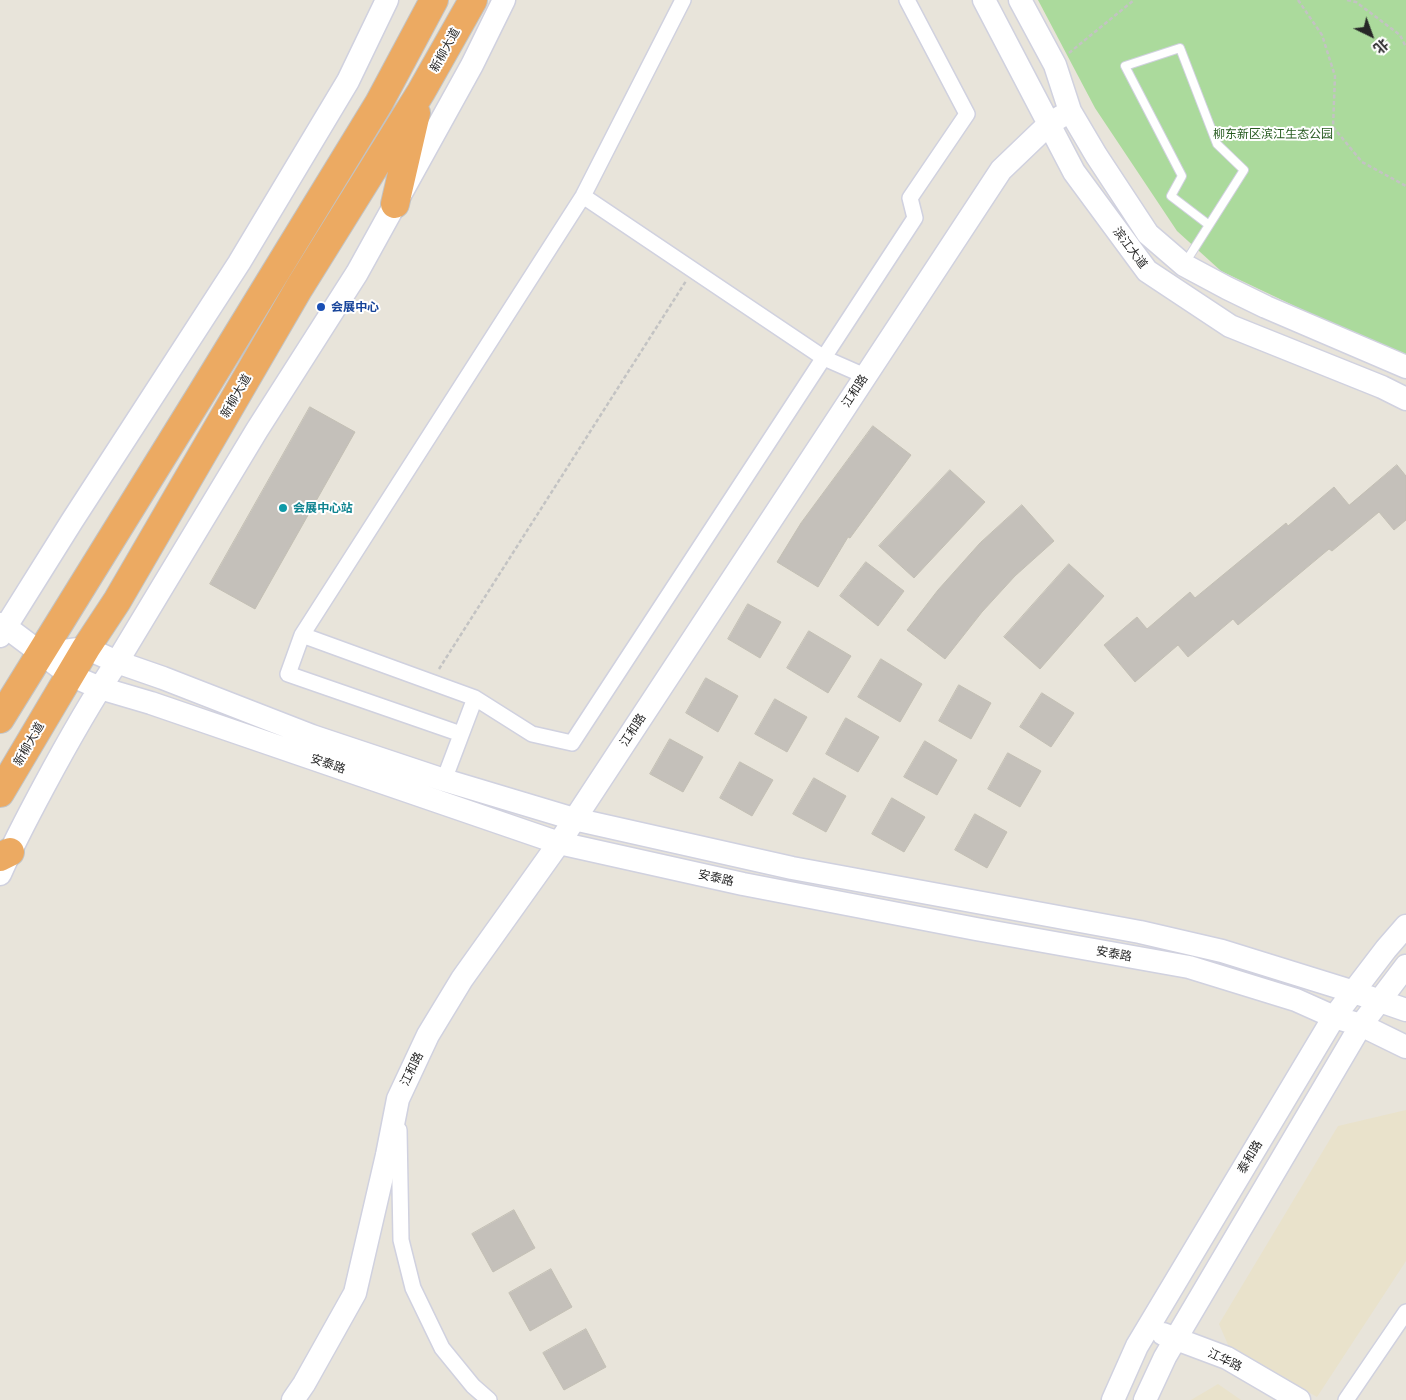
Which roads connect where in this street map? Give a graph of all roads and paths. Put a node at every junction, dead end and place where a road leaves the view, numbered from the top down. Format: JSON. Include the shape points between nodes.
{"nodes":[{"id":1,"x":387,"y":0,"type":"edge"},
{"id":2,"x":434,"y":0,"type":"edge"},
{"id":3,"x":473,"y":0,"type":"edge"},
{"id":4,"x":504,"y":0,"type":"edge"},
{"id":5,"x":683,"y":0,"type":"edge"},
{"id":6,"x":907,"y":0,"type":"edge"},
{"id":7,"x":984,"y":0,"type":"edge"},
{"id":8,"x":1020,"y":0,"type":"edge"},
{"id":9,"x":1134,"y":0,"type":"edge"},
{"id":10,"x":1298,"y":0,"type":"edge"},
{"id":11,"x":1347,"y":0,"type":"edge"},
{"id":12,"x":1406,"y":47,"type":"edge"},
{"id":13,"x":1055,"y":64,"type":"junction"},
{"id":14,"x":422,"y":92,"type":"junction"},
{"id":15,"x":1070,"y":111,"type":"junction"},
{"id":16,"x":1049,"y":124,"type":"junction"},
{"id":17,"x":1406,"y":186,"type":"edge"},
{"id":18,"x":583,"y":196,"type":"junction"},
{"id":19,"x":395,"y":204,"type":"junction"},
{"id":20,"x":1209,"y":226,"type":"junction"},
{"id":21,"x":1184,"y":265,"type":"junction"},
{"id":22,"x":693,"y":270,"type":"junction"},
{"id":23,"x":824,"y":358,"type":"junction"},
{"id":24,"x":1406,"y":367,"type":"edge"},
{"id":25,"x":865,"y":376,"type":"junction"},
{"id":26,"x":1406,"y":399,"type":"edge"},
{"id":27,"x":2,"y":629,"type":"edge"},
{"id":28,"x":302,"y":635,"type":"junction"},
{"id":29,"x":86,"y":648,"type":"junction"},
{"id":30,"x":41,"y":654,"type":"junction"},
{"id":31,"x":117,"y":662,"type":"junction"},
{"id":32,"x":70,"y":675,"type":"junction"},
{"id":33,"x":431,"y":682,"type":"junction"},
{"id":34,"x":100,"y":688,"type":"junction"},
{"id":35,"x":475,"y":698,"type":"junction"},
{"id":36,"x":0,"y":719,"type":"edge"},
{"id":37,"x":461,"y":734,"type":"junction"},
{"id":38,"x":444,"y":780,"type":"junction"},
{"id":39,"x":0,"y":793,"type":"edge"},
{"id":40,"x":574,"y":819,"type":"junction"},
{"id":41,"x":559,"y":843,"type":"junction"},
{"id":42,"x":3,"y":861,"type":"edge"},
{"id":43,"x":1406,"y":926,"type":"edge"},
{"id":44,"x":1406,"y":966,"type":"edge"},
{"id":45,"x":1354,"y":992,"type":"junction"},
{"id":46,"x":1380,"y":1000,"type":"junction"},
{"id":47,"x":1406,"y":1010,"type":"edge"},
{"id":48,"x":1334,"y":1018,"type":"junction"},
{"id":49,"x":1361,"y":1025,"type":"junction"},
{"id":50,"x":1406,"y":1047,"type":"edge"},
{"id":51,"x":398,"y":1099,"type":"junction"},
{"id":52,"x":1406,"y":1312,"type":"edge"},
{"id":53,"x":1148,"y":1328,"type":"junction"},
{"id":54,"x":1176,"y":1339,"type":"junction"},
{"id":55,"x":293,"y":1400,"type":"edge"},
{"id":56,"x":489,"y":1400,"type":"edge"},
{"id":57,"x":1113,"y":1400,"type":"edge"},
{"id":58,"x":1145,"y":1400,"type":"edge"},
{"id":59,"x":1299,"y":1400,"type":"edge"},
{"id":60,"x":1346,"y":1400,"type":"edge"}],
"edges":[{"from":1,"to":27,"type":"street","via":[[348,81],[239,263]]},
{"from":2,"to":30,"type":"highway","via":[[379,102]]},
{"from":3,"to":14,"type":"highway","name":"新柳大道"},
{"from":4,"to":19,"type":"street"},
{"from":5,"to":18,"type":"street"},
{"from":6,"to":23,"type":"street","via":[[967,114],[910,198],[915,218]]},
{"from":7,"to":16,"type":"street","name":"滨江大道"},
{"from":8,"to":13,"type":"street","name":"滨江大道"},
{"from":9,"to":13,"type":"path"},
{"from":10,"to":17,"type":"path","via":[[1322,35],[1335,76],[1333,126],[1362,162]]},
{"from":11,"to":12,"type":"path","via":[[1356,2],[1400,35]]},
{"from":13,"to":15,"type":"street","name":"滨江大道"},
{"from":14,"to":19,"type":"highway"},
{"from":14,"to":29,"type":"highway","name":"新柳大道","via":[[299,288]]},
{"from":15,"to":16,"type":"street","name":"江和路"},
{"from":15,"to":21,"type":"street","name":"滨江大道","via":[[1148,234]]},
{"from":16,"to":25,"type":"street","name":"江和路","via":[[1001,170]]},
{"from":16,"to":26,"type":"street","name":"滨江大道","via":[[1074,172],[1147,271],[1230,326]]},
{"from":18,"to":22,"type":"street"},
{"from":18,"to":28,"type":"street"},
{"from":19,"to":31,"type":"street","via":[[357,273],[256,430]]},
{"from":20,"to":20,"type":"lane","via":[[1244,170],[1217,144],[1180,48],[1125,66],[1182,176],[1171,196]]},
{"from":20,"to":21,"type":"lane"},
{"from":21,"to":24,"type":"street","name":"滨江大道","via":[[1266,307]]},
{"from":22,"to":23,"type":"street"},
{"from":22,"to":33,"type":"path"},
{"from":23,"to":25,"type":"street"},
{"from":23,"to":35,"type":"street","via":[[572,742],[532,734]]},
{"from":25,"to":40,"type":"street","name":"江和路"},
{"from":27,"to":30,"type":"street","name":"安泰路"},
{"from":28,"to":33,"type":"street"},
{"from":28,"to":37,"type":"street","via":[[288,674]]},
{"from":29,"to":30,"type":"street"},
{"from":29,"to":31,"type":"street","name":"安泰路"},
{"from":29,"to":32,"type":"highway","name":"新柳大道"},
{"from":30,"to":32,"type":"street","name":"安泰路"},
{"from":30,"to":36,"type":"highway"},
{"from":31,"to":34,"type":"street"},
{"from":31,"to":38,"type":"street","name":"安泰路","via":[[312,736]]},
{"from":32,"to":34,"type":"street","name":"安泰路"},
{"from":32,"to":39,"type":"highway","name":"新柳大道"},
{"from":33,"to":35,"type":"street"},
{"from":34,"to":41,"type":"street","name":"安泰路"},
{"from":34,"to":42,"type":"street"},
{"from":35,"to":37,"type":"street"},
{"from":37,"to":38,"type":"street"},
{"from":38,"to":40,"type":"street","name":"安泰路"},
{"from":40,"to":41,"type":"street","name":"江和路"},
{"from":40,"to":45,"type":"street","name":"安泰路","via":[[792,868],[1140,932],[1222,951]]},
{"from":41,"to":48,"type":"street","name":"安泰路","via":[[743,884],[1189,967],[1296,1000]]},
{"from":41,"to":51,"type":"street","name":"江和路","via":[[462,980],[428,1035]]},
{"from":43,"to":45,"type":"street","name":"泰和路"},
{"from":44,"to":46,"type":"street"},
{"from":45,"to":46,"type":"street","name":"安泰路"},
{"from":45,"to":48,"type":"street","name":"泰和路"},
{"from":46,"to":47,"type":"street","name":"安泰路"},
{"from":46,"to":49,"type":"street"},
{"from":48,"to":49,"type":"street","name":"安泰路"},
{"from":48,"to":53,"type":"street","name":"泰和路"},
{"from":49,"to":50,"type":"street","name":"安泰路"},
{"from":49,"to":54,"type":"street"},
{"from":51,"to":55,"type":"street","name":"江和路","via":[[355,1293]]},
{"from":51,"to":56,"type":"street","via":[[401,1240],[413,1288],[442,1348]]},
{"from":52,"to":60,"type":"street"},
{"from":53,"to":54,"type":"street","name":"江华路"},
{"from":53,"to":57,"type":"street","name":"泰和路"},
{"from":54,"to":58,"type":"street"},
{"from":54,"to":59,"type":"street","name":"江华路","via":[[1227,1358]]}]}
